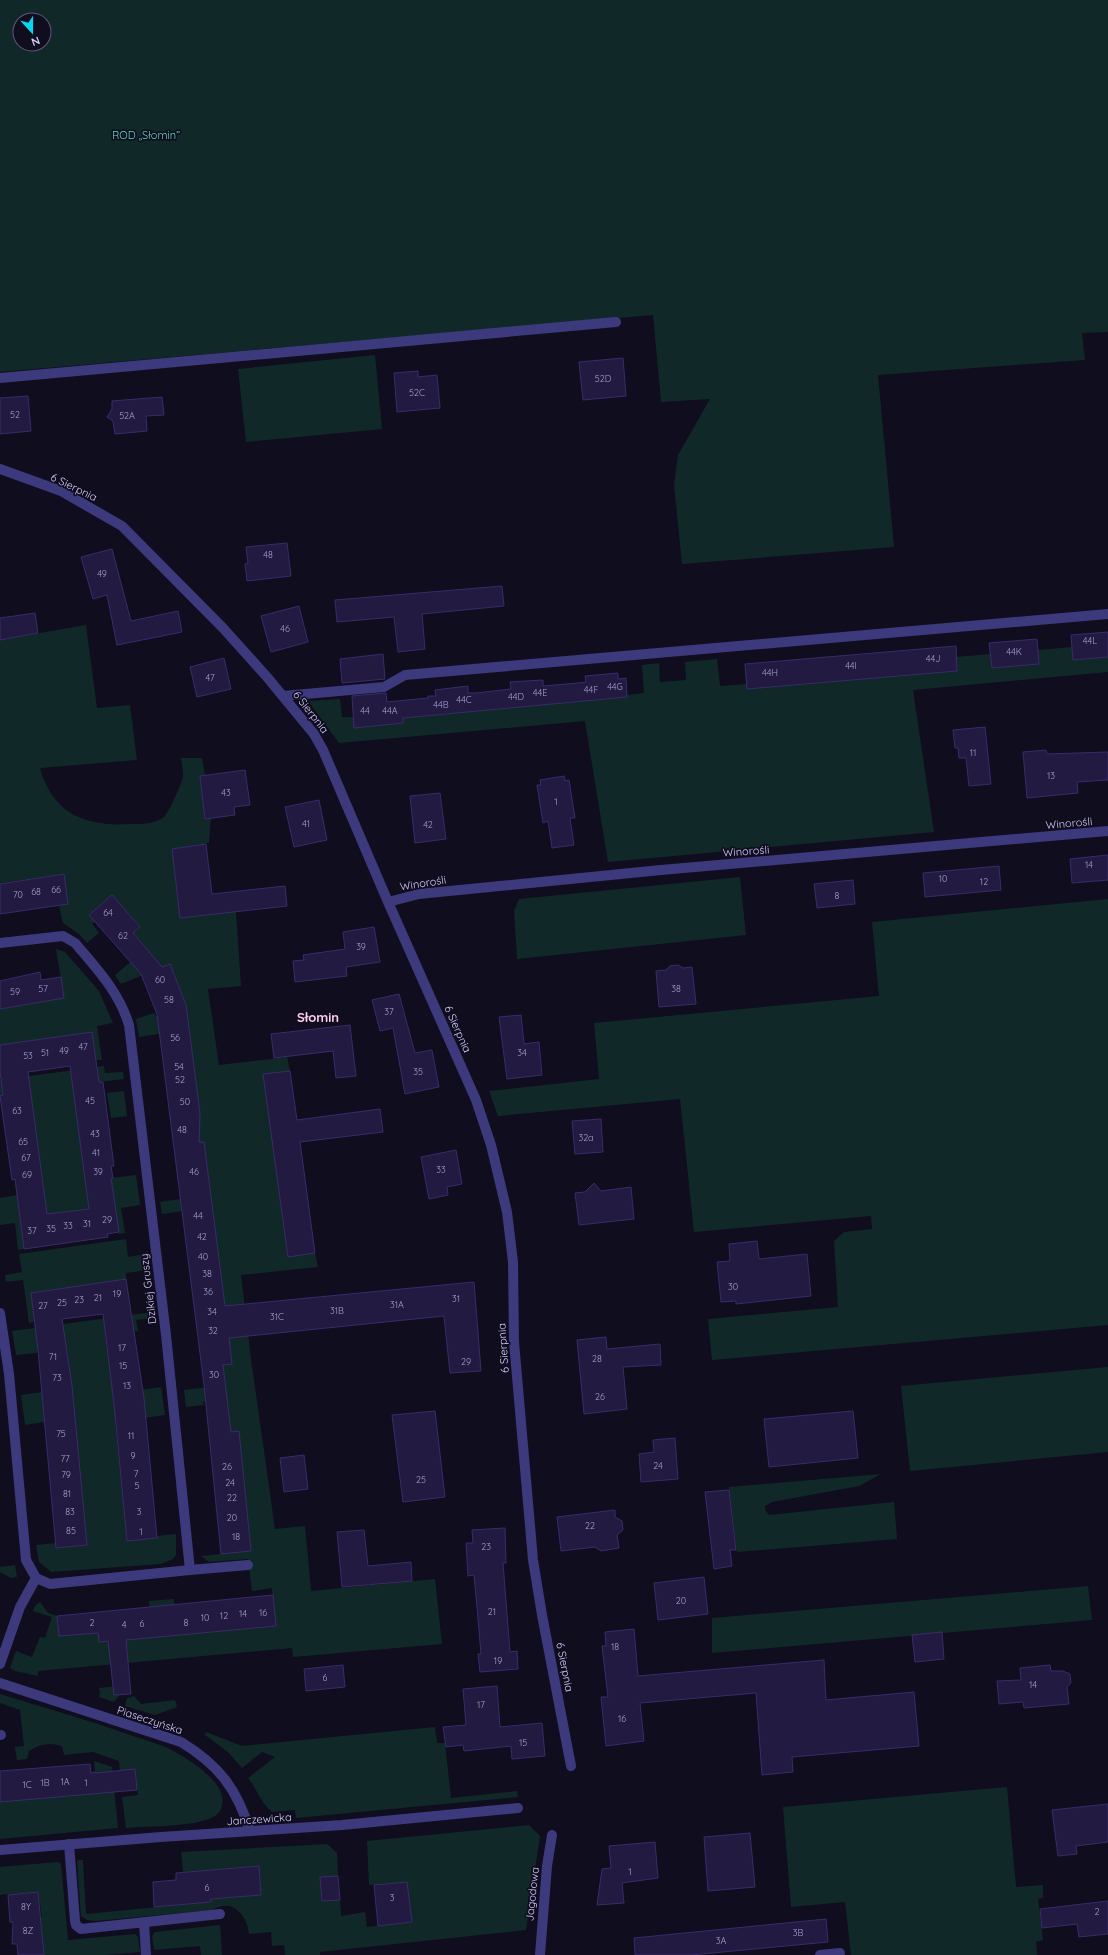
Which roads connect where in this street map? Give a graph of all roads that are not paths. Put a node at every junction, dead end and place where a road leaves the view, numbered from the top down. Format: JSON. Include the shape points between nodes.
{"nodes":[{"id":1,"x":616,"y":322,"type":"dead end"},
{"id":2,"x":0,"y":378,"type":"edge"},
{"id":3,"x":0,"y":469,"type":"edge"},
{"id":4,"x":1108,"y":614,"type":"edge"},
{"id":5,"x":283,"y":696,"type":"junction"},
{"id":6,"x":1108,"y":831,"type":"edge"},
{"id":7,"x":388,"y":902,"type":"junction"},
{"id":8,"x":0,"y":944,"type":"edge"},
{"id":9,"x":0,"y":1312,"type":"edge"},
{"id":10,"x":248,"y":1565,"type":"dead end"},
{"id":11,"x":190,"y":1570,"type":"junction"},
{"id":12,"x":36,"y":1578,"type":"junction"},
{"id":13,"x":0,"y":1664,"type":"edge"},
{"id":14,"x":0,"y":1683,"type":"edge"},
{"id":15,"x":571,"y":1766,"type":"dead end"},
{"id":16,"x":518,"y":1808,"type":"dead end"},
{"id":17,"x":250,"y":1831,"type":"junction"},
{"id":18,"x":552,"y":1835,"type":"dead end"},
{"id":19,"x":69,"y":1844,"type":"junction"},
{"id":20,"x":0,"y":1850,"type":"edge"},
{"id":21,"x":220,"y":1914,"type":"dead end"},
{"id":22,"x":144,"y":1922,"type":"junction"},
{"id":23,"x":840,"y":1953,"type":"dead end"},
{"id":24,"x":146,"y":1955,"type":"edge"},
{"id":25,"x":540,"y":1955,"type":"edge"},
{"id":26,"x":820,"y":1955,"type":"edge"}],
"edges":[{"from":1,"to":2,"type":"street"},
{"from":3,"to":5,"type":"street","name":"6 Sierpnia","via":[[60,491],[122,526],[224,628]]},
{"from":4,"to":5,"type":"street","via":[[405,675],[384,688]]},
{"from":5,"to":7,"type":"street","name":"6 Sierpnia","via":[[314,734],[323,750]]},
{"from":6,"to":7,"type":"street","name":"Winorośli","via":[[661,870],[419,894]]},
{"from":7,"to":15,"type":"street","name":"6 Sierpnia","via":[[476,1100],[491,1145],[507,1212],[513,1262],[514,1342],[533,1560]]},
{"from":8,"to":11,"type":"street","name":"Dzikiej Gruszy","via":[[52,936],[68,938],[110,985],[124,1009],[166,1335]]},
{"from":9,"to":12,"type":"street","via":[[9,1374],[26,1560]]},
{"from":10,"to":11,"type":"street"},
{"from":11,"to":12,"type":"street","via":[[50,1584]]},
{"from":12,"to":13,"type":"street","via":[[20,1607]]},
{"from":14,"to":17,"type":"street","name":"Piaseczyńska","via":[[181,1742],[198,1752],[229,1784],[244,1812]]},
{"from":16,"to":17,"type":"street","name":"Janczewicka","via":[[349,1825]]},
{"from":17,"to":19,"type":"street","name":"Janczewicka"},
{"from":18,"to":25,"type":"street","name":"Jagodowa"},
{"from":19,"to":20,"type":"street","name":"Janczewicka"},
{"from":19,"to":22,"type":"street","via":[[76,1925],[86,1929]]},
{"from":21,"to":22,"type":"street"},
{"from":22,"to":24,"type":"street"},
{"from":23,"to":26,"type":"street"}]}
